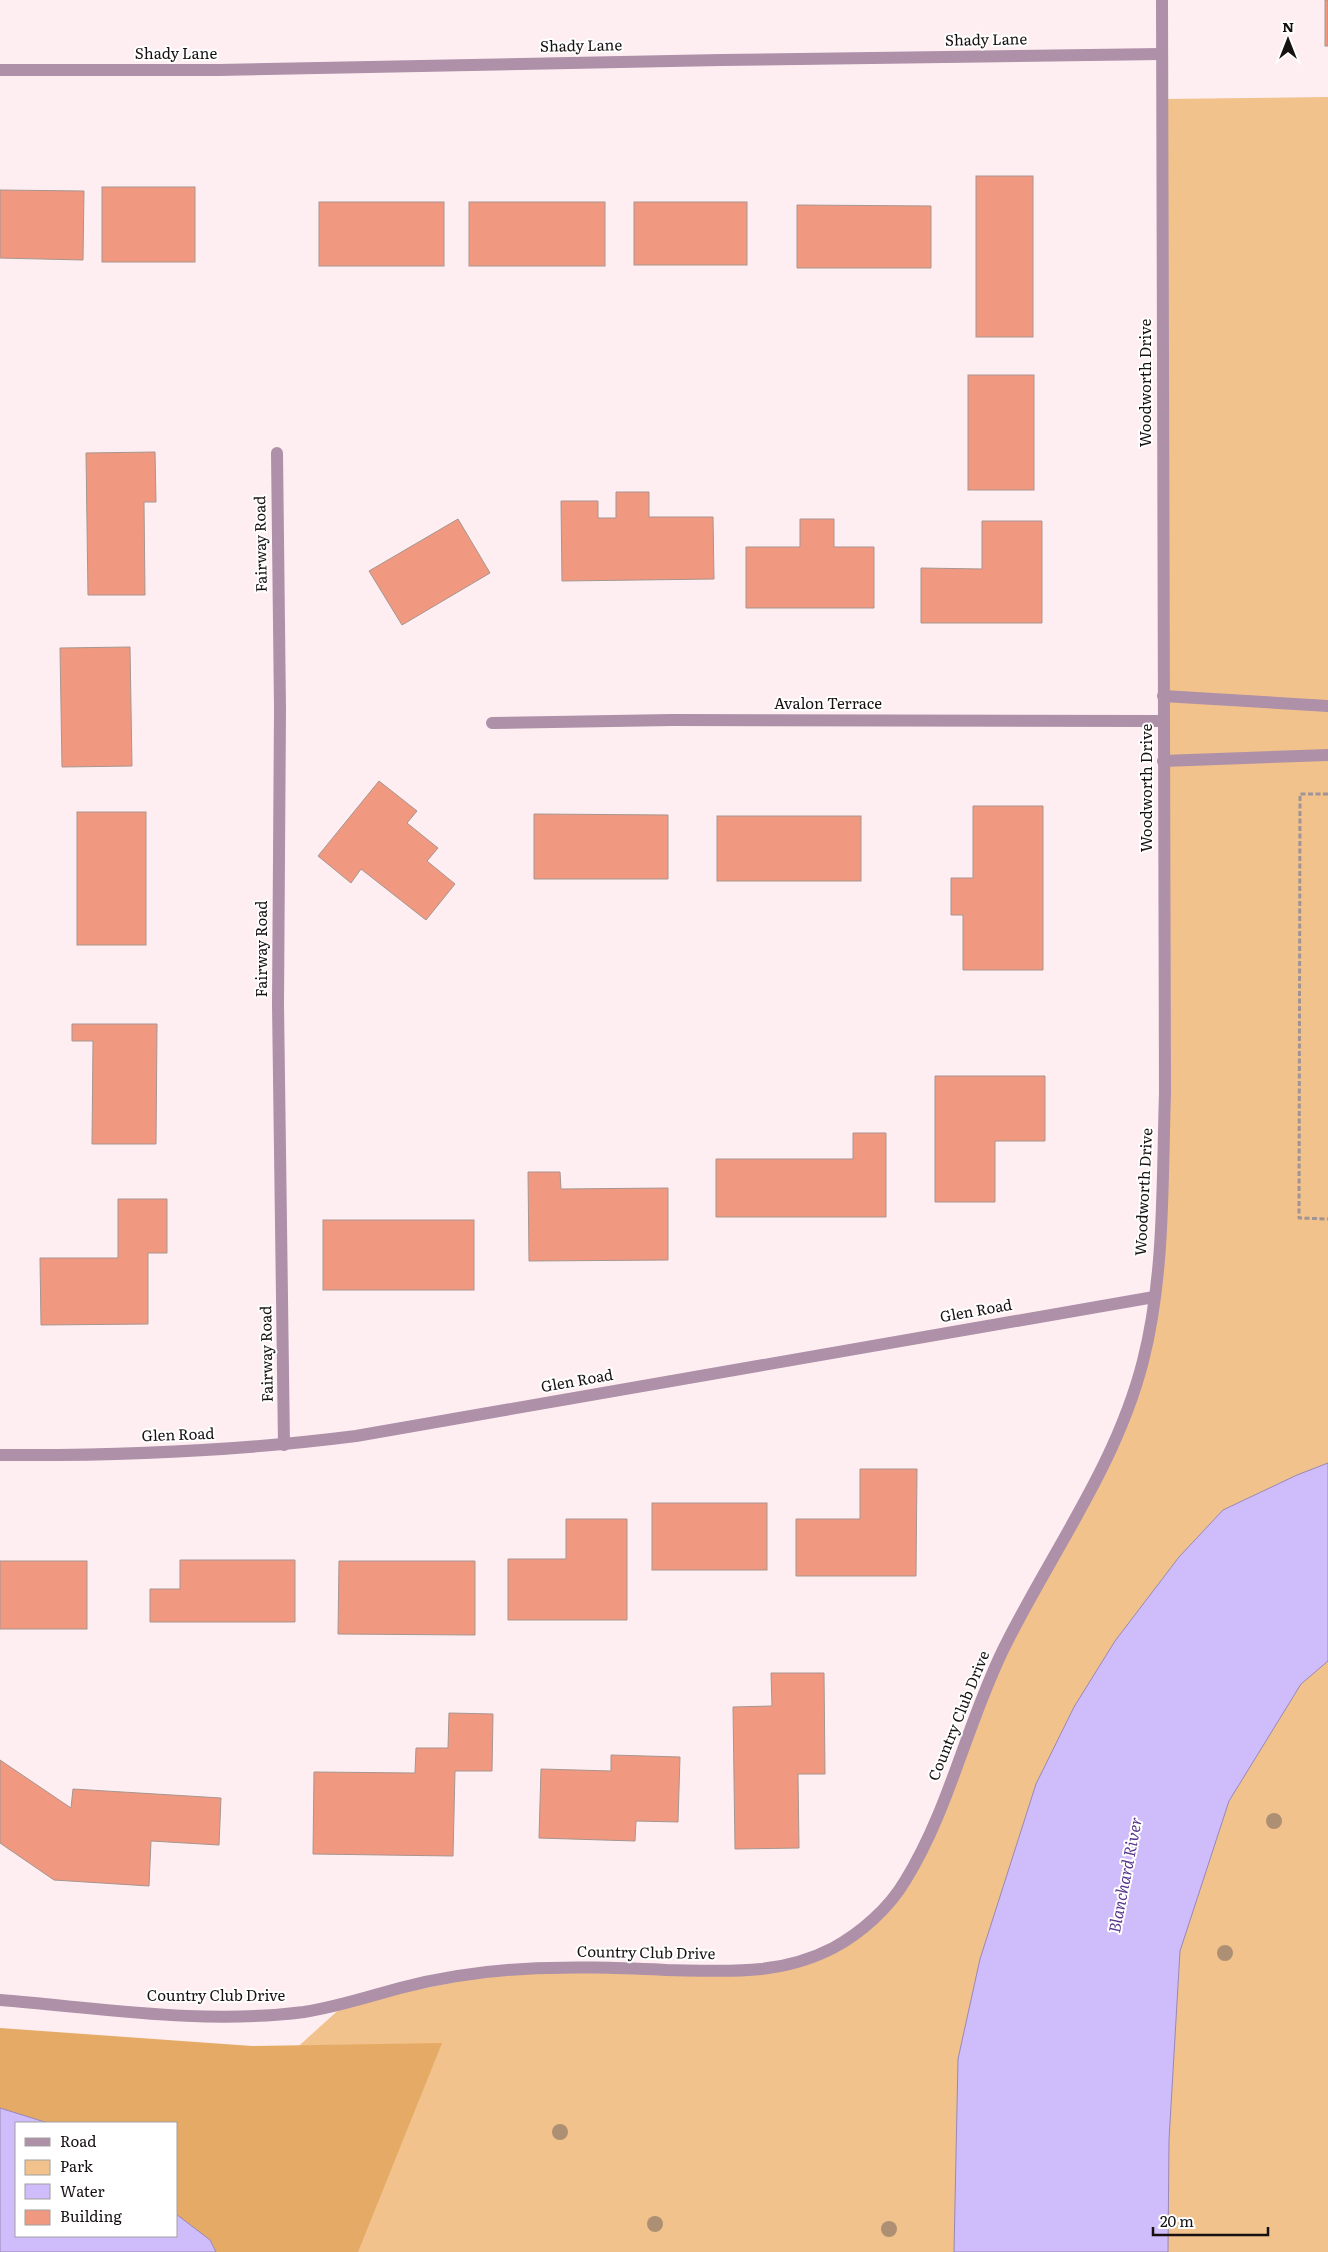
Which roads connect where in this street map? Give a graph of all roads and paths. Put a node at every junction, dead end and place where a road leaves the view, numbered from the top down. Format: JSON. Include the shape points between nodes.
{"nodes":[{"id":1,"x":1162,"y":0,"type":"edge"},
{"id":2,"x":1162,"y":54,"type":"junction"},
{"id":3,"x":0,"y":70,"type":"edge"},
{"id":4,"x":277,"y":453,"type":"dead end"},
{"id":5,"x":1163,"y":696,"type":"junction"},
{"id":6,"x":1328,"y":706,"type":"edge"},
{"id":7,"x":1163,"y":721,"type":"junction"},
{"id":8,"x":492,"y":723,"type":"dead end"},
{"id":9,"x":1328,"y":755,"type":"edge"},
{"id":10,"x":1163,"y":761,"type":"junction"},
{"id":11,"x":1328,"y":794,"type":"edge"},
{"id":12,"x":1328,"y":1219,"type":"edge"},
{"id":13,"x":1154,"y":1296,"type":"junction"},
{"id":14,"x":284,"y":1445,"type":"junction"},
{"id":15,"x":0,"y":1455,"type":"edge"},
{"id":16,"x":1056,"y":1554,"type":"joint"},
{"id":17,"x":0,"y":2000,"type":"edge"}],
"edges":[{"from":1,"to":2,"type":"street","name":"Woodworth Drive"},
{"from":2,"to":3,"type":"street","name":"Shady Lane","via":[[218,70]]},
{"from":2,"to":5,"type":"street","name":"Woodworth Drive"},
{"from":4,"to":14,"type":"street","name":"Fairway Road","via":[[280,709],[278,1004]]},
{"from":5,"to":6,"type":"street"},
{"from":5,"to":7,"type":"street","name":"Woodworth Drive"},
{"from":7,"to":8,"type":"street","name":"Avalon Terrace"},
{"from":7,"to":10,"type":"street","name":"Woodworth Drive"},
{"from":9,"to":10,"type":"street"},
{"from":10,"to":13,"type":"street","name":"Woodworth Drive","via":[[1165,1093],[1162,1208]]},
{"from":11,"to":12,"type":"path","via":[[1300,794],[1299,1199],[1299,1218]]},
{"from":13,"to":14,"type":"street","name":"Glen Road","via":[[365,1434]]},
{"from":13,"to":16,"type":"street","name":"Woodworth Drive","via":[[1144,1359],[1127,1415],[1103,1469]]},
{"from":14,"to":15,"type":"street","name":"Glen Road","via":[[185,1451]]},
{"from":16,"to":17,"type":"street","name":"Country Club Drive","via":[[1005,1645],[981,1697],[931,1833],[903,1885],[884,1909],[861,1929],[837,1946],[809,1959],[751,1972],[583,1966],[517,1969],[403,1987],[344,2005],[261,2016],[161,2015]]}]}
